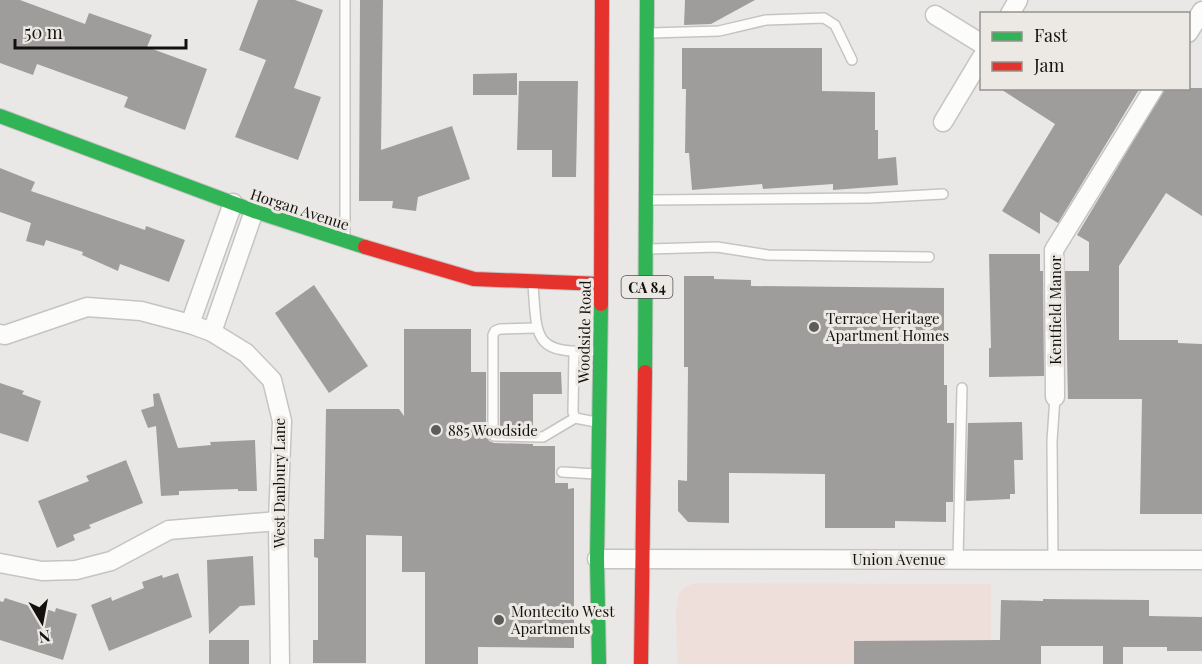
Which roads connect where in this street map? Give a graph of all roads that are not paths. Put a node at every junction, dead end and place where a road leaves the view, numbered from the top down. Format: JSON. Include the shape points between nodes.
{"nodes":[{"id":1,"x":345,"y":0,"type":"edge"},
{"id":2,"x":602,"y":0,"type":"edge"},
{"id":3,"x":648,"y":0,"type":"edge"},
{"id":4,"x":1202,"y":11,"type":"edge"},
{"id":5,"x":935,"y":15,"type":"dead end"},
{"id":6,"x":1190,"y":30,"type":"edge"},
{"id":7,"x":647,"y":33,"type":"junction"},
{"id":8,"x":980,"y":43,"type":"edge"},
{"id":9,"x":980,"y":59,"type":"edge"},
{"id":10,"x":852,"y":60,"type":"dead end"},
{"id":11,"x":1153,"y":90,"type":"edge"},
{"id":12,"x":0,"y":116,"type":"edge"},
{"id":13,"x":943,"y":122,"type":"dead end"},
{"id":14,"x":943,"y":194,"type":"dead end"},
{"id":15,"x":647,"y":200,"type":"junction"},
{"id":16,"x":232,"y":203,"type":"junction"},
{"id":17,"x":254,"y":211,"type":"junction"},
{"id":18,"x":345,"y":241,"type":"junction"},
{"id":19,"x":647,"y":249,"type":"junction"},
{"id":20,"x":929,"y":257,"type":"dead end"},
{"id":21,"x":533,"y":281,"type":"junction"},
{"id":22,"x":601,"y":284,"type":"junction"},
{"id":23,"x":190,"y":324,"type":"junction"},
{"id":24,"x":536,"y":328,"type":"junction"},
{"id":25,"x":212,"y":332,"type":"junction"},
{"id":26,"x":0,"y":334,"type":"edge"},
{"id":27,"x":600,"y":351,"type":"junction"},
{"id":28,"x":574,"y":352,"type":"junction"},
{"id":29,"x":962,"y":388,"type":"dead end"},
{"id":30,"x":1055,"y":397,"type":"joint"},
{"id":31,"x":575,"y":417,"type":"junction"},
{"id":32,"x":599,"y":422,"type":"junction"},
{"id":33,"x":562,"y":472,"type":"dead end"},
{"id":34,"x":598,"y":474,"type":"junction"},
{"id":35,"x":278,"y":521,"type":"junction"},
{"id":36,"x":597,"y":559,"type":"junction"},
{"id":37,"x":642,"y":559,"type":"junction"},
{"id":38,"x":958,"y":559,"type":"junction"},
{"id":39,"x":1053,"y":559,"type":"junction"},
{"id":40,"x":1202,"y":560,"type":"edge"},
{"id":41,"x":0,"y":563,"type":"edge"},
{"id":42,"x":280,"y":664,"type":"edge"},
{"id":43,"x":599,"y":664,"type":"edge"},
{"id":44,"x":641,"y":664,"type":"edge"}],
"edges":[{"from":1,"to":18,"type":"lane"},
{"from":2,"to":22,"type":"main road","name":"Woodside Road","number":"CA 84"},
{"from":3,"to":7,"type":"main road","number":"CA 84"},
{"from":4,"to":6,"type":"street"},
{"from":5,"to":8,"type":"street"},
{"from":7,"to":10,"type":"lane","via":[[719,31],[766,21],[824,18],[835,25]]},
{"from":7,"to":15,"type":"main road","number":"CA 84"},
{"from":9,"to":13,"type":"street"},
{"from":11,"to":30,"type":"street","name":"Kentfield Manor","via":[[1054,250]]},
{"from":12,"to":16,"type":"main road","name":"Horgan Avenue"},
{"from":14,"to":15,"type":"lane"},
{"from":15,"to":19,"type":"main road","number":"CA 84"},
{"from":16,"to":17,"type":"main road","name":"Horgan Avenue"},
{"from":16,"to":23,"type":"street"},
{"from":17,"to":18,"type":"main road","name":"Horgan Avenue"},
{"from":17,"to":25,"type":"street"},
{"from":18,"to":21,"type":"main road","name":"Horgan Avenue","via":[[474,279]]},
{"from":19,"to":20,"type":"lane","via":[[717,247],[768,255]]},
{"from":19,"to":37,"type":"main road","number":"CA 84"},
{"from":21,"to":22,"type":"main road","name":"Horgan Avenue"},
{"from":21,"to":24,"type":"lane"},
{"from":22,"to":27,"type":"main road","name":"Woodside Road","number":"CA 84"},
{"from":23,"to":25,"type":"street","name":"West Danbury Lane"},
{"from":23,"to":26,"type":"street","name":"West Danbury Lane","via":[[141,311],[87,307]]},
{"from":24,"to":28,"type":"lane","via":[[542,340],[556,350]]},
{"from":24,"to":31,"type":"lane","via":[[501,329],[493,335],[494,436],[543,437]]},
{"from":25,"to":35,"type":"street","name":"West Danbury Lane","via":[[246,353],[272,380],[282,421]]},
{"from":27,"to":28,"type":"lane"},
{"from":27,"to":32,"type":"main road","name":"Woodside Road","number":"CA 84"},
{"from":28,"to":31,"type":"lane"},
{"from":29,"to":38,"type":"lane"},
{"from":30,"to":39,"type":"lane","name":"Kentfield Manor"},
{"from":31,"to":32,"type":"lane"},
{"from":32,"to":34,"type":"main road","name":"Woodside Road","number":"CA 84"},
{"from":33,"to":34,"type":"lane"},
{"from":34,"to":36,"type":"main road","name":"Woodside Road","number":"CA 84"},
{"from":35,"to":41,"type":"street","via":[[169,530],[111,561],[76,570],[42,571]]},
{"from":35,"to":42,"type":"street","name":"West Danbury Lane"},
{"from":36,"to":37,"type":"street","name":"Union Avenue"},
{"from":36,"to":43,"type":"main road","name":"Woodside Road","number":"CA 84"},
{"from":37,"to":38,"type":"street","name":"Union Avenue"},
{"from":37,"to":44,"type":"main road","number":"CA 84"},
{"from":38,"to":39,"type":"street","name":"Union Avenue"},
{"from":39,"to":40,"type":"street","name":"Union Avenue"}]}
